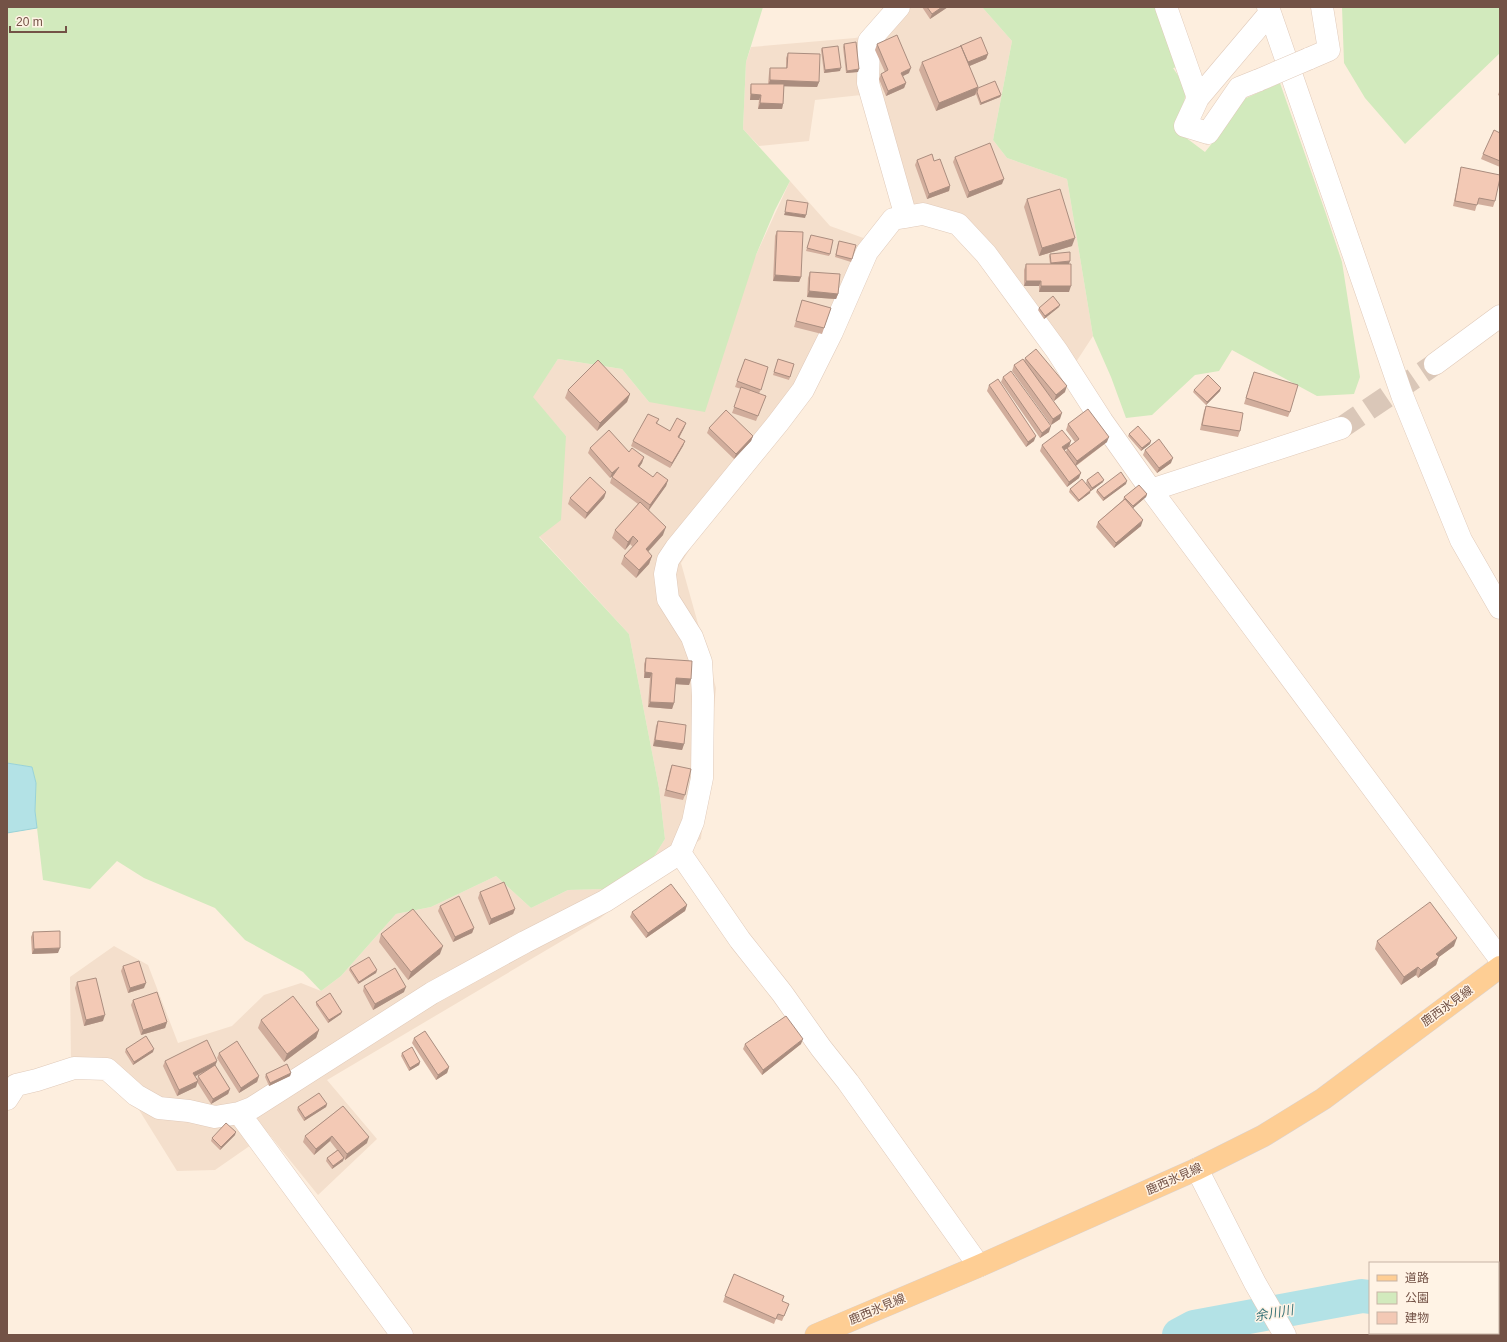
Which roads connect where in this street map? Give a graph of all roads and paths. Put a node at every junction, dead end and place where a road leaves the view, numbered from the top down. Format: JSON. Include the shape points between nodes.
{"nodes":[{"id":1,"x":899,"y":7,"type":"edge"},
{"id":2,"x":1166,"y":7,"type":"edge"},
{"id":3,"x":1322,"y":7,"type":"edge"},
{"id":4,"x":1268,"y":11,"type":"edge"},
{"id":5,"x":1198,"y":98,"type":"junction"},
{"id":6,"x":906,"y":216,"type":"junction"},
{"id":7,"x":1500,"y":316,"type":"edge"},
{"id":8,"x":1435,"y":364,"type":"tunnel mouth"},
{"id":9,"x":1341,"y":428,"type":"tunnel mouth"},
{"id":10,"x":1151,"y":490,"type":"junction"},
{"id":11,"x":1500,"y":608,"type":"edge"},
{"id":12,"x":680,"y":853,"type":"junction"},
{"id":13,"x":1500,"y":959,"type":"edge"},
{"id":14,"x":1500,"y":967,"type":"edge"},
{"id":15,"x":7,"y":1098,"type":"edge"},
{"id":16,"x":239,"y":1113,"type":"junction"},
{"id":17,"x":1197,"y":1169,"type":"junction"},
{"id":18,"x":978,"y":1266,"type":"junction"},
{"id":19,"x":402,"y":1335,"type":"edge"},
{"id":20,"x":816,"y":1335,"type":"edge"},
{"id":21,"x":1285,"y":1335,"type":"edge"}],
"edges":[{"from":1,"to":6,"type":"street","via":[[869,41],[868,83]]},
{"from":2,"to":5,"type":"street"},
{"from":3,"to":5,"type":"street","bridge":true,"via":[[1329,50],[1239,88],[1208,133],[1185,126]]},
{"from":4,"to":5,"type":"street"},
{"from":4,"to":11,"type":"street","via":[[1402,395],[1462,540]]},
{"from":6,"to":10,"type":"street","via":[[923,214],[958,224],[986,254],[1057,351]]},
{"from":6,"to":12,"type":"street","via":[[893,218],[867,252],[803,390],[668,560],[665,574],[668,599],[692,637],[701,662],[703,696],[702,778],[693,822]]},
{"from":7,"to":8,"type":"street"},
{"from":9,"to":10,"type":"street"},
{"from":10,"to":13,"type":"street"},
{"from":12,"to":16,"type":"street","via":[[605,901],[432,993],[252,1108]]},
{"from":12,"to":18,"type":"street","via":[[740,940],[848,1082]]},
{"from":14,"to":17,"type":"main road","name":"鹿西氷見線","via":[[1323,1099],[1263,1136]]},
{"from":15,"to":16,"type":"street","via":[[16,1084],[74,1068],[107,1069],[136,1095],[159,1108],[215,1117]]},
{"from":16,"to":19,"type":"street"},
{"from":17,"to":18,"type":"main road","name":"鹿西氷見線"},
{"from":17,"to":21,"type":"street","via":[[1255,1283]]},
{"from":18,"to":20,"type":"main road","name":"鹿西氷見線"}]}
